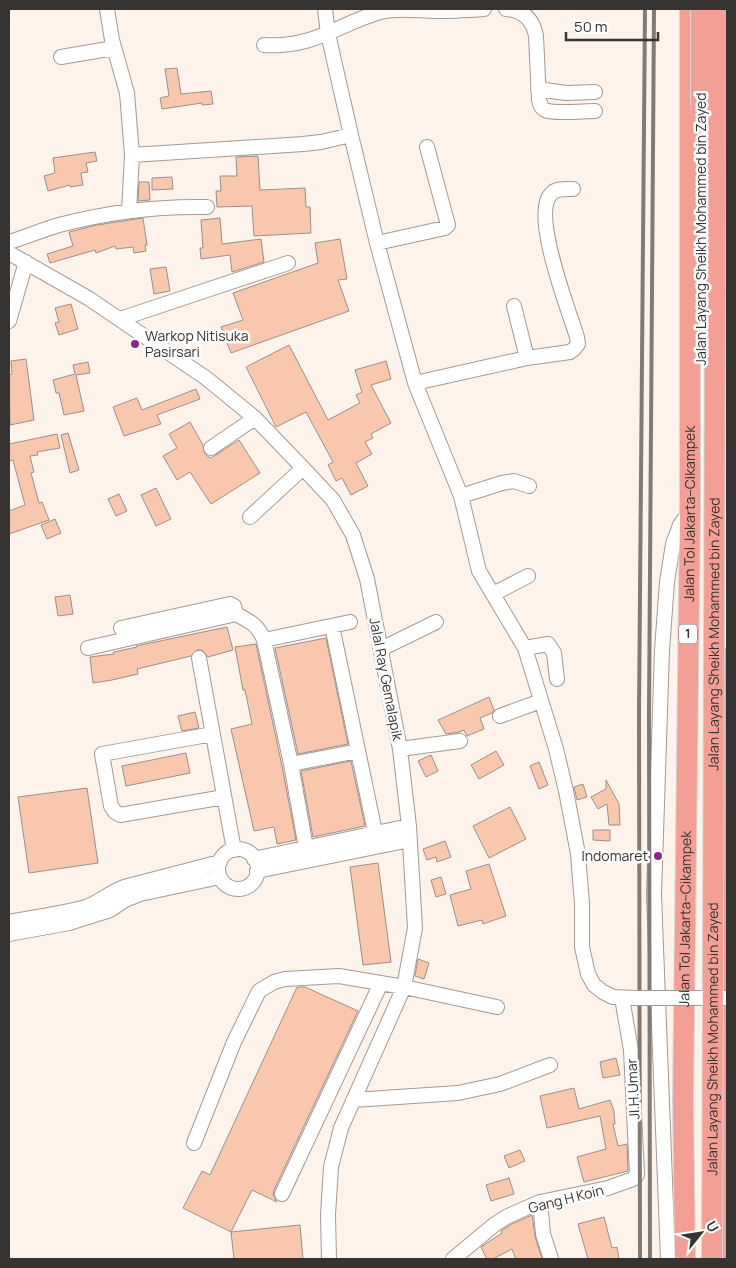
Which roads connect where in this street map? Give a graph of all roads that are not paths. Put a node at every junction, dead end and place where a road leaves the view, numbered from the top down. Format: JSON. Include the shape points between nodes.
{"nodes":[{"id":1,"x":107,"y":9,"type":"edge"},
{"id":2,"x":325,"y":9,"type":"edge"},
{"id":3,"x":484,"y":9,"type":"edge"},
{"id":4,"x":506,"y":9,"type":"edge"},
{"id":5,"x":690,"y":9,"type":"edge"},
{"id":6,"x":701,"y":9,"type":"edge"},
{"id":7,"x":716,"y":9,"type":"edge"},
{"id":8,"x":328,"y":34,"type":"junction"},
{"id":9,"x":264,"y":46,"type":"dead end"},
{"id":10,"x":114,"y":48,"type":"junction"},
{"id":11,"x":61,"y":57,"type":"dead end"},
{"id":12,"x":538,"y":89,"type":"junction"},
{"id":13,"x":595,"y":92,"type":"dead end"},
{"id":14,"x":595,"y":110,"type":"dead end"},
{"id":15,"x":351,"y":135,"type":"junction"},
{"id":16,"x":427,"y":147,"type":"dead end"},
{"id":17,"x":132,"y":155,"type":"junction"},
{"id":18,"x":573,"y":189,"type":"dead end"},
{"id":19,"x":207,"y":207,"type":"dead end"},
{"id":20,"x":130,"y":211,"type":"junction"},
{"id":21,"x":9,"y":242,"type":"edge"},
{"id":22,"x":377,"y":243,"type":"junction"},
{"id":23,"x":9,"y":253,"type":"edge"},
{"id":24,"x":26,"y":262,"type":"junction"},
{"id":25,"x":288,"y":263,"type":"dead end"},
{"id":26,"x":514,"y":306,"type":"dead end"},
{"id":27,"x":120,"y":319,"type":"junction"},
{"id":28,"x":9,"y":321,"type":"edge"},
{"id":29,"x":527,"y":358,"type":"junction"},
{"id":30,"x":415,"y":383,"type":"junction"},
{"id":31,"x":256,"y":418,"type":"junction"},
{"id":32,"x":211,"y":448,"type":"dead end"},
{"id":33,"x":304,"y":468,"type":"junction"},
{"id":34,"x":529,"y":486,"type":"dead end"},
{"id":35,"x":461,"y":496,"type":"junction"},
{"id":36,"x":690,"y":511,"type":"junction"},
{"id":37,"x":250,"y":517,"type":"dead end"},
{"id":38,"x":528,"y":576,"type":"dead end"},
{"id":39,"x":493,"y":594,"type":"junction"},
{"id":40,"x":236,"y":614,"type":"junction"},
{"id":41,"x":350,"y":622,"type":"dead end"},
{"id":42,"x":436,"y":622,"type":"dead end"},
{"id":43,"x":332,"y":626,"type":"junction"},
{"id":44,"x":121,"y":628,"type":"dead end"},
{"id":45,"x":264,"y":640,"type":"junction"},
{"id":46,"x":88,"y":648,"type":"dead end"},
{"id":47,"x":525,"y":648,"type":"junction"},
{"id":48,"x":381,"y":649,"type":"junction"},
{"id":49,"x":199,"y":658,"type":"dead end"},
{"id":50,"x":727,"y":658,"type":"edge"},
{"id":51,"x":557,"y":679,"type":"dead end"},
{"id":52,"x":542,"y":701,"type":"junction"},
{"id":53,"x":500,"y":716,"type":"dead end"},
{"id":54,"x":213,"y":734,"type":"junction"},
{"id":55,"x":460,"y":741,"type":"dead end"},
{"id":56,"x":400,"y":749,"type":"junction"},
{"id":57,"x":358,"y":751,"type":"junction"},
{"id":58,"x":290,"y":764,"type":"junction"},
{"id":59,"x":224,"y":797,"type":"junction"},
{"id":60,"x":375,"y":832,"type":"junction"},
{"id":61,"x":410,"y":833,"type":"junction"},
{"id":62,"x":306,"y":848,"type":"junction"},
{"id":63,"x":234,"y":850,"type":"junction"},
{"id":64,"x":220,"y":862,"type":"junction"},
{"id":65,"x":256,"y":865,"type":"junction"},
{"id":66,"x":220,"y":877,"type":"junction"},
{"id":67,"x":118,"y":896,"type":"junction"},
{"id":68,"x":9,"y":922,"type":"edge"},
{"id":69,"x":9,"y":934,"type":"edge"},
{"id":70,"x":381,"y":983,"type":"junction"},
{"id":71,"x":404,"y":986,"type":"junction"},
{"id":72,"x":629,"y":998,"type":"junction"},
{"id":73,"x":727,"y":998,"type":"edge"},
{"id":74,"x":497,"y":1007,"type":"dead end"},
{"id":75,"x":550,"y":1064,"type":"dead end"},
{"id":76,"x":353,"y":1100,"type":"junction"},
{"id":77,"x":194,"y":1143,"type":"dead end"},
{"id":78,"x":633,"y":1179,"type":"joint"},
{"id":79,"x":282,"y":1194,"type":"dead end"},
{"id":80,"x":540,"y":1202,"type":"junction"},
{"id":81,"x":328,"y":1259,"type":"edge"},
{"id":82,"x":453,"y":1259,"type":"edge"},
{"id":83,"x":551,"y":1259,"type":"edge"},
{"id":84,"x":668,"y":1259,"type":"edge"},
{"id":85,"x":684,"y":1259,"type":"edge"},
{"id":86,"x":700,"y":1259,"type":"edge"},
{"id":87,"x":712,"y":1259,"type":"edge"},
{"id":88,"x":724,"y":1259,"type":"edge"}],
"edges":[{"from":1,"to":10,"type":"street"},
{"from":2,"to":8,"type":"street"},
{"from":3,"to":8,"type":"street","via":[[390,10]]},
{"from":4,"to":12,"type":"street","via":[[517,10],[534,25]]},
{"from":5,"to":36,"type":"highway","name":"Jalan Tol Jakarta–Cikampek","number":"1"},
{"from":6,"to":86,"type":"highway","name":"Jalan Layang Sheikh Mohammed bin Zayed","number":"1","bridge":true},
{"from":7,"to":87,"type":"highway","name":"Jalan Layang Sheikh Mohammed bin Zayed","number":"1","bridge":true},
{"from":8,"to":9,"type":"street","via":[[312,41]]},
{"from":8,"to":15,"type":"street"},
{"from":10,"to":11,"type":"street"},
{"from":10,"to":17,"type":"street","via":[[127,94]]},
{"from":12,"to":13,"type":"street","via":[[566,93]]},
{"from":12,"to":14,"type":"street","via":[[541,107],[546,110]]},
{"from":15,"to":17,"type":"street","via":[[303,144]]},
{"from":15,"to":22,"type":"street"},
{"from":16,"to":22,"type":"street","via":[[448,225]]},
{"from":17,"to":20,"type":"street"},
{"from":18,"to":29,"type":"street","via":[[555,190],[549,195],[546,224],[547,240],[578,344],[570,352]]},
{"from":19,"to":20,"type":"street"},
{"from":20,"to":21,"type":"street","via":[[59,225]]},
{"from":22,"to":30,"type":"street"},
{"from":23,"to":24,"type":"street","name":"Jalal Ray Gemalapik"},
{"from":24,"to":27,"type":"street","name":"Jalal Ray Gemalapik"},
{"from":24,"to":28,"type":"street"},
{"from":25,"to":27,"type":"street"},
{"from":26,"to":29,"type":"street"},
{"from":27,"to":31,"type":"street","name":"Jalal Ray Gemalapik","via":[[206,378]]},
{"from":29,"to":30,"type":"street"},
{"from":30,"to":35,"type":"street"},
{"from":31,"to":32,"type":"street"},
{"from":31,"to":33,"type":"street","name":"Jalal Ray Gemalapik"},
{"from":33,"to":37,"type":"street"},
{"from":33,"to":48,"type":"street","name":"Jalal Ray Gemalapik","via":[[332,500],[353,535],[367,579]]},
{"from":34,"to":35,"type":"street","via":[[514,481],[502,482]]},
{"from":35,"to":39,"type":"street","via":[[479,571]]},
{"from":36,"to":84,"type":"street","via":[[673,544],[668,582],[662,650],[654,885]]},
{"from":36,"to":85,"type":"highway","name":"Jalan Tol Jakarta–Cikampek","number":"1"},
{"from":38,"to":39,"type":"street"},
{"from":39,"to":47,"type":"street"},
{"from":40,"to":44,"type":"street","via":[[230,604]]},
{"from":40,"to":45,"type":"street","via":[[259,629]]},
{"from":40,"to":46,"type":"street"},
{"from":41,"to":43,"type":"street"},
{"from":42,"to":48,"type":"street"},
{"from":43,"to":45,"type":"street"},
{"from":43,"to":57,"type":"street"},
{"from":45,"to":58,"type":"street"},
{"from":47,"to":51,"type":"street","via":[[548,644],[554,653]]},
{"from":47,"to":52,"type":"street"},
{"from":48,"to":56,"type":"street","name":"Jalal Ray Gemalapik"},
{"from":49,"to":54,"type":"street"},
{"from":50,"to":88,"type":"highway"},
{"from":52,"to":53,"type":"street"},
{"from":52,"to":72,"type":"street","via":[[566,791],[578,854],[582,947],[586,968],[594,985],[613,997]]},
{"from":54,"to":59,"type":"street"},
{"from":54,"to":59,"type":"street","via":[[103,753],[105,772],[111,806],[120,815]]},
{"from":55,"to":56,"type":"street"},
{"from":56,"to":61,"type":"street","name":"Jalal Ray Gemalapik"},
{"from":57,"to":58,"type":"street"},
{"from":57,"to":60,"type":"street"},
{"from":58,"to":62,"type":"street"},
{"from":59,"to":63,"type":"street"},
{"from":60,"to":61,"type":"street"},
{"from":60,"to":62,"type":"street"},
{"from":61,"to":65,"type":"street"},
{"from":61,"to":71,"type":"street","name":"Jalal Ray Gemalapik","via":[[415,928]]},
{"from":62,"to":65,"type":"street"},
{"from":63,"to":64,"type":"street","via":[[223,856]]},
{"from":63,"to":65,"type":"street","via":[[248,852]]},
{"from":64,"to":66,"type":"street"},
{"from":64,"to":67,"type":"street"},
{"from":65,"to":66,"type":"street","via":[[253,882],[244,888],[227,886]]},
{"from":66,"to":67,"type":"street"},
{"from":67,"to":68,"type":"street","via":[[84,907]]},
{"from":67,"to":69,"type":"street","via":[[110,910],[70,923]]},
{"from":70,"to":71,"type":"street"},
{"from":70,"to":77,"type":"street","via":[[339,976],[284,979],[259,991],[234,1042]]},
{"from":70,"to":79,"type":"street"},
{"from":71,"to":74,"type":"street"},
{"from":71,"to":76,"type":"street","name":"Jalal Ray Gemalapik"},
{"from":72,"to":73,"type":"street","bridge":true},
{"from":72,"to":78,"type":"street","name":"JI.H.Umar","via":[[637,1166],[637,1175]]},
{"from":75,"to":76,"type":"street","via":[[500,1084],[458,1093]]},
{"from":76,"to":81,"type":"street","name":"Jalal Ray Gemalapik","via":[[341,1128],[331,1167]]},
{"from":78,"to":80,"type":"street","name":"Gang H Koin","via":[[608,1188]]},
{"from":80,"to":82,"type":"street","name":"Gang H Koin","via":[[508,1216]]},
{"from":80,"to":83,"type":"street","via":[[543,1234]]}]}
